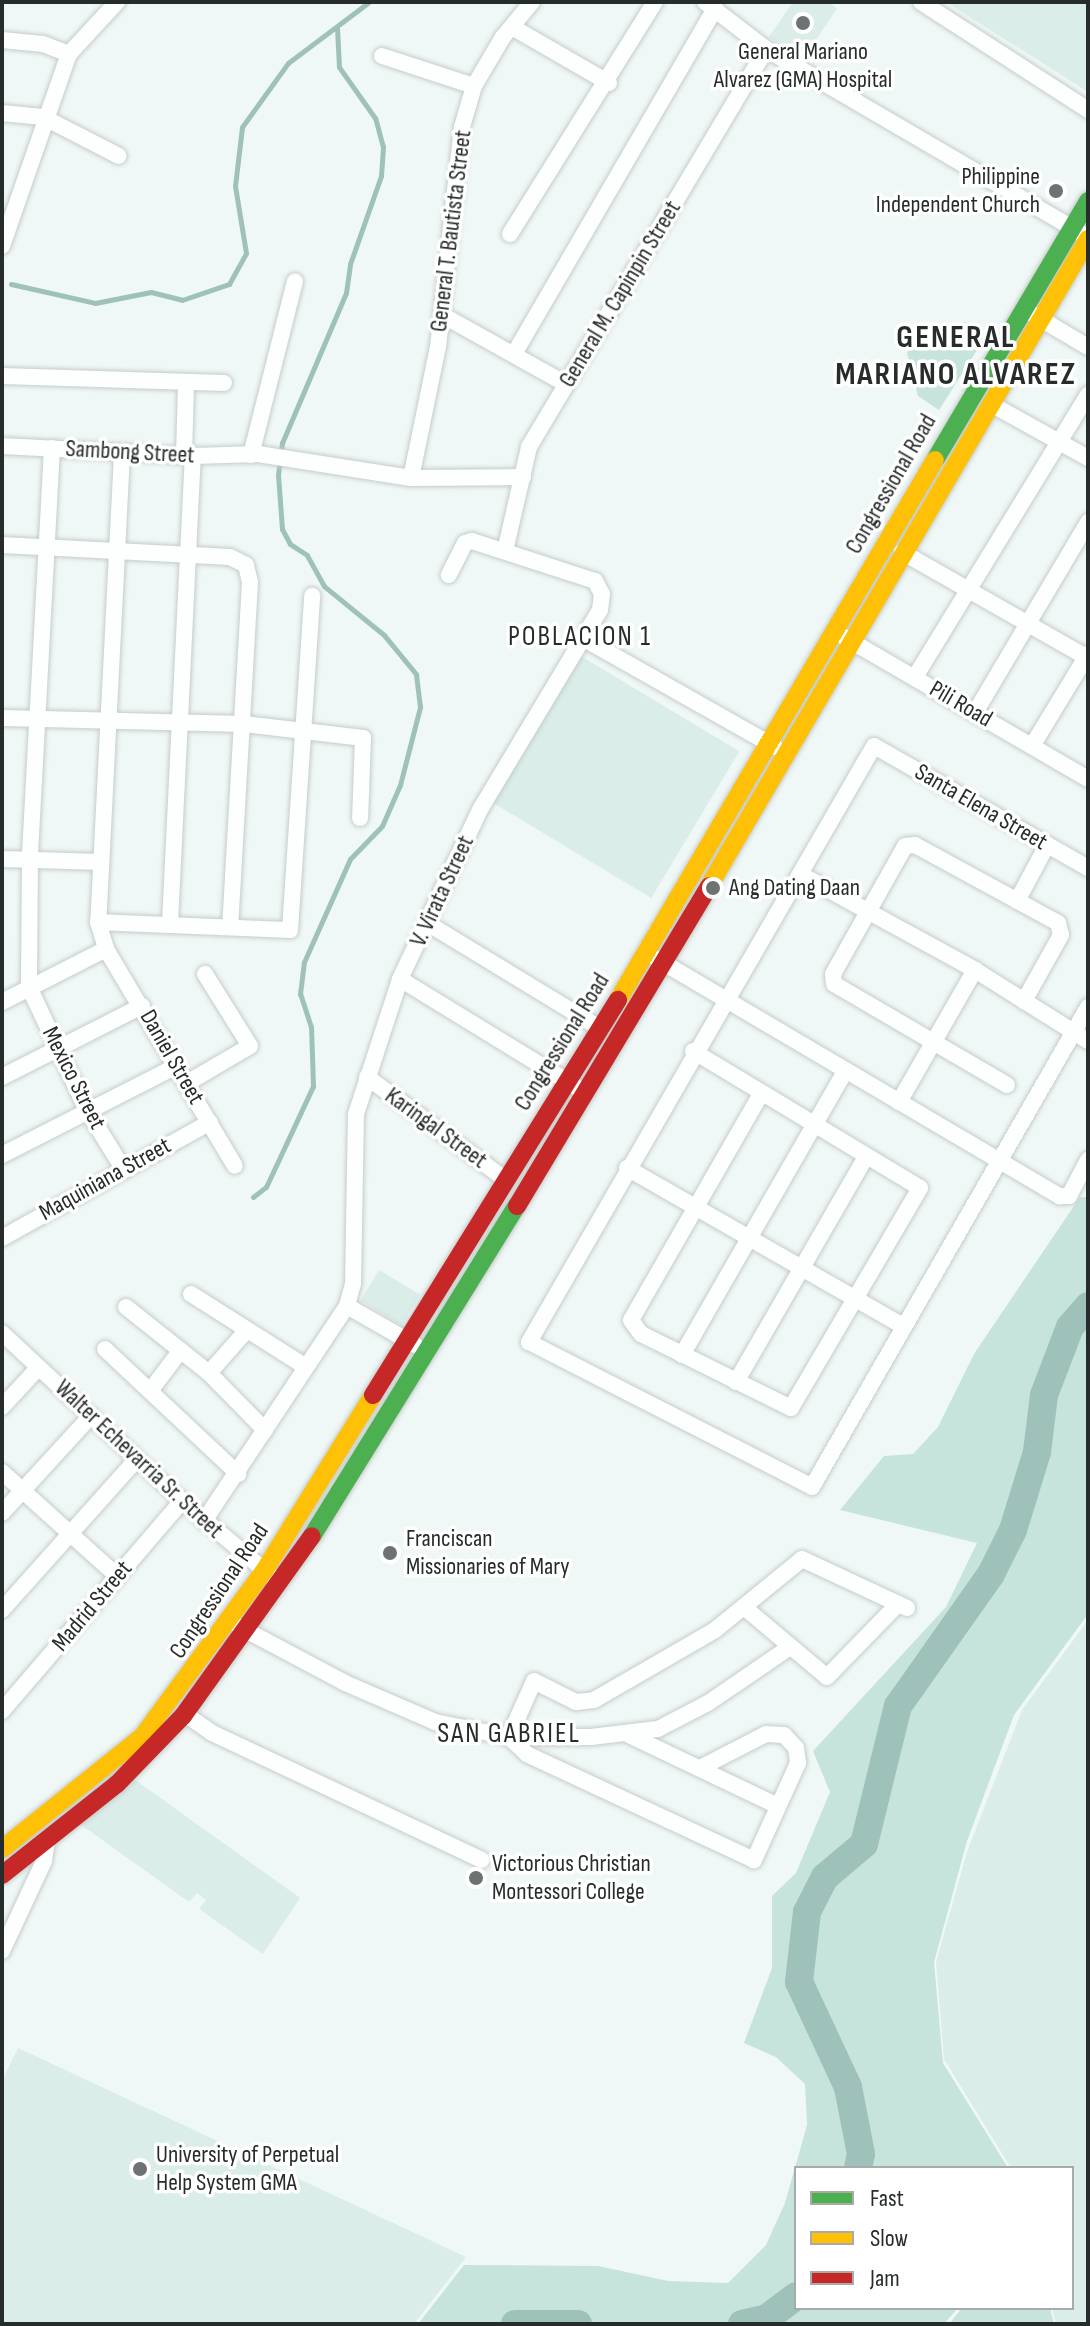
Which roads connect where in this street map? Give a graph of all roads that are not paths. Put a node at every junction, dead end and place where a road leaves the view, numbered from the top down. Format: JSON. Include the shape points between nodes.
{"nodes":[{"id":1,"x":117,"y":2,"type":"edge"},
{"id":2,"x":532,"y":2,"type":"edge"},
{"id":3,"x":655,"y":2,"type":"edge"},
{"id":4,"x":921,"y":2,"type":"edge"},
{"id":5,"x":710,"y":5,"type":"edge"},
{"id":6,"x":512,"y":27,"type":"junction"},
{"id":7,"x":2,"y":40,"type":"edge"},
{"id":8,"x":766,"y":49,"type":"junction"},
{"id":9,"x":69,"y":54,"type":"junction"},
{"id":10,"x":382,"y":56,"type":"dead end"},
{"id":11,"x":609,"y":83,"type":"junction"},
{"id":12,"x":474,"y":86,"type":"junction"},
{"id":13,"x":1088,"y":110,"type":"edge"},
{"id":14,"x":2,"y":113,"type":"edge"},
{"id":15,"x":43,"y":117,"type":"junction"},
{"id":16,"x":119,"y":156,"type":"dead end"},
{"id":17,"x":1088,"y":201,"type":"edge"},
{"id":18,"x":510,"y":234,"type":"dead end"},
{"id":19,"x":1083,"y":234,"type":"edge"},
{"id":20,"x":2,"y":246,"type":"edge"},
{"id":21,"x":295,"y":281,"type":"dead end"},
{"id":22,"x":1022,"y":308,"type":"junction"},
{"id":23,"x":442,"y":315,"type":"junction"},
{"id":24,"x":1041,"y":319,"type":"junction"},
{"id":25,"x":1088,"y":347,"type":"edge"},
{"id":26,"x":514,"y":354,"type":"junction"},
{"id":27,"x":2,"y":376,"type":"edge"},
{"id":28,"x":186,"y":383,"type":"junction"},
{"id":29,"x":224,"y":383,"type":"dead end"},
{"id":30,"x":566,"y":384,"type":"junction"},
{"id":31,"x":1088,"y":395,"type":"edge"},
{"id":32,"x":991,"y":404,"type":"junction"},
{"id":33,"x":1059,"y":441,"type":"junction"},
{"id":34,"x":2,"y":446,"type":"edge"},
{"id":35,"x":52,"y":448,"type":"junction"},
{"id":36,"x":122,"y":454,"type":"junction"},
{"id":37,"x":255,"y":454,"type":"junction"},
{"id":38,"x":189,"y":456,"type":"junction"},
{"id":39,"x":1088,"y":458,"type":"edge"},
{"id":40,"x":523,"y":477,"type":"junction"},
{"id":41,"x":411,"y":478,"type":"junction"},
{"id":42,"x":916,"y":489,"type":"junction"},
{"id":43,"x":934,"y":500,"type":"junction"},
{"id":44,"x":1088,"y":522,"type":"edge"},
{"id":45,"x":2,"y":545,"type":"edge"},
{"id":46,"x":47,"y":546,"type":"junction"},
{"id":47,"x":115,"y":549,"type":"junction"},
{"id":48,"x":505,"y":551,"type":"junction"},
{"id":49,"x":902,"y":552,"type":"junction"},
{"id":50,"x":188,"y":554,"type":"junction"},
{"id":51,"x":449,"y":575,"type":"dead end"},
{"id":52,"x":967,"y":587,"type":"junction"},
{"id":53,"x":312,"y":596,"type":"dead end"},
{"id":54,"x":1026,"y":626,"type":"junction"},
{"id":55,"x":842,"y":636,"type":"junction"},
{"id":56,"x":586,"y":640,"type":"junction"},
{"id":57,"x":1087,"y":656,"type":"edge"},
{"id":58,"x":915,"y":677,"type":"junction"},
{"id":59,"x":976,"y":711,"type":"junction"},
{"id":60,"x":2,"y":718,"type":"edge"},
{"id":61,"x":38,"y":719,"type":"junction"},
{"id":62,"x":108,"y":720,"type":"junction"},
{"id":63,"x":178,"y":723,"type":"junction"},
{"id":64,"x":244,"y":724,"type":"junction"},
{"id":65,"x":306,"y":730,"type":"junction"},
{"id":66,"x":1032,"y":746,"type":"junction"},
{"id":67,"x":775,"y":747,"type":"junction"},
{"id":68,"x":1088,"y":779,"type":"edge"},
{"id":69,"x":360,"y":818,"type":"dead end"},
{"id":70,"x":1047,"y":845,"type":"junction"},
{"id":71,"x":2,"y":859,"type":"edge"},
{"id":72,"x":30,"y":860,"type":"junction"},
{"id":73,"x":101,"y":862,"type":"junction"},
{"id":74,"x":1088,"y":868,"type":"edge"},
{"id":75,"x":800,"y":874,"type":"junction"},
{"id":76,"x":1017,"y":901,"type":"junction"},
{"id":77,"x":869,"y":912,"type":"junction"},
{"id":78,"x":98,"y":922,"type":"junction"},
{"id":79,"x":170,"y":923,"type":"junction"},
{"id":80,"x":427,"y":923,"type":"junction"},
{"id":81,"x":230,"y":925,"type":"junction"},
{"id":82,"x":106,"y":949,"type":"junction"},
{"id":83,"x":644,"y":952,"type":"junction"},
{"id":84,"x":662,"y":963,"type":"junction"},
{"id":85,"x":975,"y":970,"type":"junction"},
{"id":86,"x":205,"y":974,"type":"dead end"},
{"id":87,"x":400,"y":979,"type":"junction"},
{"id":88,"x":29,"y":987,"type":"junction"},
{"id":89,"x":725,"y":1000,"type":"junction"},
{"id":90,"x":1024,"y":1001,"type":"junction"},
{"id":91,"x":2,"y":1002,"type":"edge"},
{"id":92,"x":142,"y":1006,"type":"junction"},
{"id":93,"x":1088,"y":1007,"type":"edge"},
{"id":94,"x":601,"y":1029,"type":"junction"},
{"id":95,"x":1072,"y":1032,"type":"junction"},
{"id":96,"x":1088,"y":1041,"type":"edge"},
{"id":97,"x":934,"y":1042,"type":"junction"},
{"id":98,"x":58,"y":1048,"type":"junction"},
{"id":99,"x":693,"y":1051,"type":"junction"},
{"id":100,"x":175,"y":1067,"type":"junction"},
{"id":101,"x":845,"y":1071,"type":"junction"},
{"id":102,"x":2,"y":1077,"type":"edge"},
{"id":103,"x":367,"y":1077,"type":"junction"},
{"id":104,"x":567,"y":1082,"type":"junction"},
{"id":105,"x":187,"y":1083,"type":"junction"},
{"id":106,"x":1007,"y":1085,"type":"dead end"},
{"id":107,"x":587,"y":1094,"type":"junction"},
{"id":108,"x":761,"y":1094,"type":"junction"},
{"id":109,"x":899,"y":1102,"type":"junction"},
{"id":110,"x":87,"y":1110,"type":"junction"},
{"id":111,"x":210,"y":1122,"type":"junction"},
{"id":112,"x":814,"y":1127,"type":"junction"},
{"id":113,"x":2,"y":1155,"type":"edge"},
{"id":114,"x":866,"y":1157,"type":"junction"},
{"id":115,"x":1003,"y":1158,"type":"junction"},
{"id":116,"x":1088,"y":1160,"type":"edge"},
{"id":117,"x":235,"y":1166,"type":"dead end"},
{"id":118,"x":122,"y":1167,"type":"junction"},
{"id":119,"x":627,"y":1168,"type":"junction"},
{"id":120,"x":505,"y":1179,"type":"junction"},
{"id":121,"x":693,"y":1205,"type":"junction"},
{"id":122,"x":748,"y":1237,"type":"junction"},
{"id":123,"x":2,"y":1238,"type":"edge"},
{"id":124,"x":801,"y":1268,"type":"junction"},
{"id":125,"x":191,"y":1294,"type":"dead end"},
{"id":126,"x":852,"y":1297,"type":"junction"},
{"id":127,"x":347,"y":1306,"type":"junction"},
{"id":128,"x":126,"y":1307,"type":"dead end"},
{"id":129,"x":901,"y":1325,"type":"junction"},
{"id":130,"x":247,"y":1330,"type":"junction"},
{"id":131,"x":2,"y":1333,"type":"edge"},
{"id":132,"x":406,"y":1340,"type":"junction"},
{"id":133,"x":105,"y":1349,"type":"dead end"},
{"id":134,"x":181,"y":1350,"type":"junction"},
{"id":135,"x":428,"y":1353,"type":"junction"},
{"id":136,"x":682,"y":1355,"type":"junction"},
{"id":137,"x":39,"y":1367,"type":"junction"},
{"id":138,"x":306,"y":1367,"type":"junction"},
{"id":139,"x":209,"y":1373,"type":"junction"},
{"id":140,"x":736,"y":1382,"type":"junction"},
{"id":141,"x":150,"y":1391,"type":"junction"},
{"id":142,"x":2,"y":1407,"type":"edge"},
{"id":143,"x":91,"y":1416,"type":"junction"},
{"id":144,"x":265,"y":1430,"type":"junction"},
{"id":145,"x":136,"y":1460,"type":"junction"},
{"id":146,"x":2,"y":1472,"type":"edge"},
{"id":147,"x":238,"y":1474,"type":"junction"},
{"id":148,"x":22,"y":1490,"type":"junction"},
{"id":149,"x":182,"y":1501,"type":"junction"},
{"id":150,"x":2,"y":1513,"type":"edge"},
{"id":151,"x":204,"y":1521,"type":"junction"},
{"id":152,"x":71,"y":1538,"type":"junction"},
{"id":153,"x":117,"y":1576,"type":"junction"},
{"id":154,"x":272,"y":1577,"type":"junction"},
{"id":155,"x":745,"y":1608,"type":"junction"},
{"id":156,"x":2,"y":1610,"type":"edge"},
{"id":157,"x":238,"y":1626,"type":"junction"},
{"id":158,"x":790,"y":1647,"type":"junction"},
{"id":159,"x":5,"y":1703,"type":"edge"},
{"id":160,"x":185,"y":1714,"type":"junction"},
{"id":161,"x":629,"y":1735,"type":"junction"},
{"id":162,"x":509,"y":1737,"type":"junction"},
{"id":163,"x":700,"y":1768,"type":"junction"},
{"id":164,"x":778,"y":1806,"type":"junction"},
{"id":165,"x":47,"y":1840,"type":"junction"},
{"id":166,"x":6,"y":1841,"type":"edge"},
{"id":167,"x":24,"y":1858,"type":"junction"},
{"id":168,"x":482,"y":1860,"type":"dead end"},
{"id":169,"x":2,"y":1875,"type":"edge"},
{"id":170,"x":2,"y":1951,"type":"edge"}],
"edges":[{"from":1,"to":9,"type":"street"},
{"from":2,"to":6,"type":"street","name":"General T. Bautista Street"},
{"from":3,"to":11,"type":"street"},
{"from":4,"to":13,"type":"street"},
{"from":5,"to":8,"type":"street"},
{"from":5,"to":26,"type":"street"},
{"from":6,"to":11,"type":"street"},
{"from":6,"to":12,"type":"street","name":"General T. Bautista Street"},
{"from":7,"to":9,"type":"street","via":[[43,44]]},
{"from":8,"to":19,"type":"street"},
{"from":8,"to":30,"type":"street","name":"General M. Capinpin Street"},
{"from":9,"to":15,"type":"street"},
{"from":10,"to":12,"type":"street"},
{"from":11,"to":18,"type":"street"},
{"from":12,"to":23,"type":"street","name":"General T. Bautista Street","via":[[462,127]]},
{"from":14,"to":15,"type":"street"},
{"from":15,"to":16,"type":"street"},
{"from":15,"to":20,"type":"street"},
{"from":17,"to":19,"type":"main road","name":"Congressional Road"},
{"from":19,"to":22,"type":"main road","name":"Congressional Road"},
{"from":19,"to":24,"type":"main road","name":"Congressional Road"},
{"from":21,"to":37,"type":"street"},
{"from":22,"to":24,"type":"street"},
{"from":22,"to":42,"type":"main road","name":"Congressional Road"},
{"from":23,"to":26,"type":"street"},
{"from":23,"to":41,"type":"street","name":"General T. Bautista Street"},
{"from":24,"to":25,"type":"street"},
{"from":24,"to":32,"type":"main road","name":"Congressional Road"},
{"from":26,"to":30,"type":"street"},
{"from":27,"to":28,"type":"street"},
{"from":28,"to":29,"type":"street"},
{"from":28,"to":38,"type":"street"},
{"from":30,"to":40,"type":"street","name":"General M. Capinpin Street","via":[[529,447]]},
{"from":31,"to":33,"type":"street"},
{"from":32,"to":33,"type":"street"},
{"from":32,"to":43,"type":"main road","name":"Congressional Road"},
{"from":33,"to":39,"type":"street"},
{"from":33,"to":52,"type":"street"},
{"from":34,"to":35,"type":"street","name":"Sambong Street"},
{"from":35,"to":36,"type":"street","name":"Sambong Street"},
{"from":35,"to":46,"type":"street"},
{"from":36,"to":38,"type":"street","name":"Sambong Street"},
{"from":36,"to":47,"type":"street","name":"Daniel Street"},
{"from":37,"to":38,"type":"street","name":"Sambong Street"},
{"from":37,"to":41,"type":"street","name":"Sambong Street"},
{"from":38,"to":50,"type":"street"},
{"from":40,"to":41,"type":"street","name":"Sambong Street"},
{"from":40,"to":48,"type":"street","name":"General M. Capinpin Street"},
{"from":42,"to":43,"type":"main road"},
{"from":42,"to":55,"type":"main road","name":"Congressional Road"},
{"from":43,"to":49,"type":"main road","name":"Congressional Road"},
{"from":44,"to":54,"type":"street"},
{"from":45,"to":46,"type":"street"},
{"from":46,"to":47,"type":"street"},
{"from":46,"to":61,"type":"street"},
{"from":47,"to":50,"type":"street"},
{"from":47,"to":62,"type":"street","name":"Daniel Street"},
{"from":48,"to":51,"type":"street","name":"V. Virata Street","via":[[468,541]]},
{"from":48,"to":56,"type":"street","name":"V. Virata Street","via":[[595,581],[602,594],[600,610]]},
{"from":49,"to":52,"type":"street"},
{"from":49,"to":55,"type":"main road","name":"Congressional Road"},
{"from":50,"to":63,"type":"street"},
{"from":50,"to":64,"type":"street","via":[[240,560],[250,573]]},
{"from":52,"to":54,"type":"street"},
{"from":52,"to":58,"type":"street"},
{"from":53,"to":65,"type":"street"},
{"from":54,"to":57,"type":"street"},
{"from":54,"to":59,"type":"street"},
{"from":55,"to":58,"type":"street","name":"Pili Road"},
{"from":55,"to":67,"type":"main road","name":"Congressional Road"},
{"from":56,"to":67,"type":"street"},
{"from":56,"to":80,"type":"street","name":"V. Virata Street","via":[[481,808]]},
{"from":57,"to":66,"type":"street"},
{"from":58,"to":59,"type":"street","name":"Pili Road"},
{"from":59,"to":66,"type":"street","name":"Pili Road"},
{"from":60,"to":61,"type":"street"},
{"from":61,"to":62,"type":"street"},
{"from":61,"to":72,"type":"street"},
{"from":62,"to":63,"type":"street"},
{"from":62,"to":73,"type":"street","name":"Daniel Street"},
{"from":63,"to":64,"type":"street"},
{"from":63,"to":79,"type":"street"},
{"from":64,"to":65,"type":"street"},
{"from":64,"to":81,"type":"street"},
{"from":65,"to":69,"type":"street","via":[[363,738]]},
{"from":65,"to":81,"type":"street","via":[[290,930]]},
{"from":66,"to":68,"type":"street","name":"Pili Road"},
{"from":67,"to":83,"type":"main road","name":"Congressional Road"},
{"from":67,"to":84,"type":"main road","name":"Congressional Road"},
{"from":70,"to":74,"type":"street","name":"Santa Elena Street"},
{"from":70,"to":75,"type":"street","name":"Santa Elena Street","via":[[874,746]]},
{"from":70,"to":76,"type":"street"},
{"from":71,"to":72,"type":"street"},
{"from":72,"to":73,"type":"street"},
{"from":72,"to":88,"type":"street"},
{"from":73,"to":78,"type":"street","name":"Daniel Street"},
{"from":75,"to":77,"type":"street"},
{"from":75,"to":89,"type":"street"},
{"from":76,"to":77,"type":"street","via":[[909,844]]},
{"from":76,"to":90,"type":"street","via":[[1058,923],[1062,931]]},
{"from":77,"to":85,"type":"street"},
{"from":77,"to":97,"type":"street","via":[[833,974],[834,984]]},
{"from":78,"to":79,"type":"street"},
{"from":78,"to":82,"type":"street","name":"Daniel Street"},
{"from":79,"to":81,"type":"street"},
{"from":80,"to":87,"type":"street","name":"V. Virata Street"},
{"from":80,"to":94,"type":"street"},
{"from":82,"to":88,"type":"street"},
{"from":82,"to":92,"type":"street","name":"Daniel Street"},
{"from":83,"to":84,"type":"street"},
{"from":83,"to":94,"type":"main road","name":"Congressional Road"},
{"from":84,"to":89,"type":"street"},
{"from":84,"to":107,"type":"main road","name":"Congressional Road"},
{"from":85,"to":90,"type":"street"},
{"from":85,"to":97,"type":"street"},
{"from":86,"to":105,"type":"street","via":[[250,1046]]},
{"from":87,"to":103,"type":"street","name":"V. Virata Street"},
{"from":87,"to":104,"type":"street"},
{"from":88,"to":91,"type":"street"},
{"from":88,"to":98,"type":"street","name":"Mexico Street"},
{"from":89,"to":99,"type":"street"},
{"from":89,"to":101,"type":"street"},
{"from":90,"to":95,"type":"street"},
{"from":92,"to":98,"type":"street"},
{"from":92,"to":100,"type":"street","name":"Daniel Street"},
{"from":93,"to":95,"type":"street"},
{"from":94,"to":104,"type":"main road","name":"Congressional Road"},
{"from":95,"to":96,"type":"street"},
{"from":95,"to":115,"type":"street"},
{"from":97,"to":106,"type":"street"},
{"from":97,"to":109,"type":"street"},
{"from":98,"to":102,"type":"street"},
{"from":98,"to":110,"type":"street","name":"Mexico Street"},
{"from":99,"to":108,"type":"street"},
{"from":99,"to":119,"type":"street"},
{"from":100,"to":105,"type":"street","name":"Daniel Street"},
{"from":100,"to":110,"type":"street"},
{"from":101,"to":109,"type":"street"},
{"from":101,"to":112,"type":"street"},
{"from":103,"to":120,"type":"street","name":"Karingal Street"},
{"from":103,"to":127,"type":"street","name":"V. Virata Street","via":[[356,1114],[353,1284]]},
{"from":104,"to":107,"type":"street"},
{"from":104,"to":120,"type":"main road","name":"Congressional Road"},
{"from":105,"to":111,"type":"street","name":"Daniel Street"},
{"from":107,"to":135,"type":"main road","name":"Congressional Road"},
{"from":108,"to":112,"type":"street"},
{"from":108,"to":121,"type":"street"},
{"from":109,"to":115,"type":"street"},
{"from":110,"to":113,"type":"street"},
{"from":110,"to":118,"type":"street","name":"Mexico Street"},
{"from":111,"to":117,"type":"street","name":"Daniel Street"},
{"from":111,"to":118,"type":"street","name":"Maquiniana Street"},
{"from":112,"to":114,"type":"street"},
{"from":112,"to":122,"type":"street"},
{"from":114,"to":124,"type":"street"},
{"from":114,"to":126,"type":"street","via":[[920,1188]]},
{"from":115,"to":116,"type":"street","via":[[1065,1198]]},
{"from":115,"to":129,"type":"street"},
{"from":118,"to":123,"type":"street","name":"Maquiniana Street"},
{"from":119,"to":121,"type":"street"},
{"from":119,"to":129,"type":"street","via":[[528,1337],[533,1346],[808,1489]]},
{"from":120,"to":132,"type":"main road","name":"Congressional Road"},
{"from":121,"to":122,"type":"street"},
{"from":121,"to":136,"type":"street","via":[[631,1320],[641,1334]]},
{"from":122,"to":124,"type":"street"},
{"from":122,"to":136,"type":"street"},
{"from":124,"to":126,"type":"street"},
{"from":124,"to":140,"type":"street"},
{"from":125,"to":130,"type":"street"},
{"from":126,"to":129,"type":"street"},
{"from":126,"to":140,"type":"street","via":[[794,1407]]},
{"from":127,"to":132,"type":"street"},
{"from":127,"to":138,"type":"street"},
{"from":128,"to":134,"type":"street"},
{"from":130,"to":138,"type":"street"},
{"from":130,"to":139,"type":"street"},
{"from":131,"to":137,"type":"street","name":"Walter Echevarria Sr. Street"},
{"from":132,"to":135,"type":"street"},
{"from":132,"to":154,"type":"main road","name":"Congressional Road"},
{"from":133,"to":141,"type":"street"},
{"from":134,"to":139,"type":"street"},
{"from":134,"to":141,"type":"street"},
{"from":135,"to":154,"type":"main road","name":"Congressional Road"},
{"from":136,"to":140,"type":"street"},
{"from":137,"to":142,"type":"street"},
{"from":137,"to":143,"type":"street","name":"Walter Echevarria Sr. Street"},
{"from":138,"to":144,"type":"street"},
{"from":139,"to":144,"type":"street"},
{"from":141,"to":147,"type":"street"},
{"from":143,"to":145,"type":"street","name":"Walter Echevarria Sr. Street"},
{"from":143,"to":148,"type":"street"},
{"from":144,"to":147,"type":"street"},
{"from":145,"to":149,"type":"street","name":"Walter Echevarria Sr. Street"},
{"from":145,"to":152,"type":"street"},
{"from":146,"to":148,"type":"street"},
{"from":147,"to":151,"type":"street"},
{"from":148,"to":150,"type":"street"},
{"from":148,"to":152,"type":"street"},
{"from":149,"to":151,"type":"street","name":"Walter Echevarria Sr. Street"},
{"from":149,"to":153,"type":"street","name":"Madrid Street"},
{"from":151,"to":154,"type":"street","name":"Walter Echevarria Sr. Street"},
{"from":152,"to":153,"type":"street"},
{"from":152,"to":156,"type":"street"},
{"from":153,"to":159,"type":"street","name":"Madrid Street"},
{"from":154,"to":157,"type":"main road","name":"Congressional Road"},
{"from":155,"to":158,"type":"street"},
{"from":155,"to":158,"type":"street","via":[[802,1559],[903,1606],[827,1677]]},
{"from":155,"to":162,"type":"street","via":[[657,1667],[594,1700],[576,1702],[534,1681]]},
{"from":157,"to":160,"type":"main road","name":"Congressional Road"},
{"from":157,"to":162,"type":"street","via":[[435,1722]]},
{"from":157,"to":166,"type":"main road","name":"Congressional Road","via":[[142,1737]]},
{"from":158,"to":161,"type":"street","via":[[679,1720]]},
{"from":160,"to":165,"type":"main road","name":"Congressional Road","via":[[117,1784]]},
{"from":160,"to":168,"type":"street","via":[[212,1733]]},
{"from":161,"to":162,"type":"street"},
{"from":161,"to":163,"type":"street"},
{"from":162,"to":164,"type":"street","via":[[527,1754],[754,1860]]},
{"from":163,"to":164,"type":"street"},
{"from":163,"to":164,"type":"street","via":[[766,1734],[784,1735],[796,1748],[798,1763]]},
{"from":165,"to":167,"type":"main road","name":"Congressional Road"},
{"from":165,"to":170,"type":"street","via":[[44,1861]]},
{"from":166,"to":167,"type":"street"},
{"from":167,"to":169,"type":"main road","name":"Congressional Road"}]}
